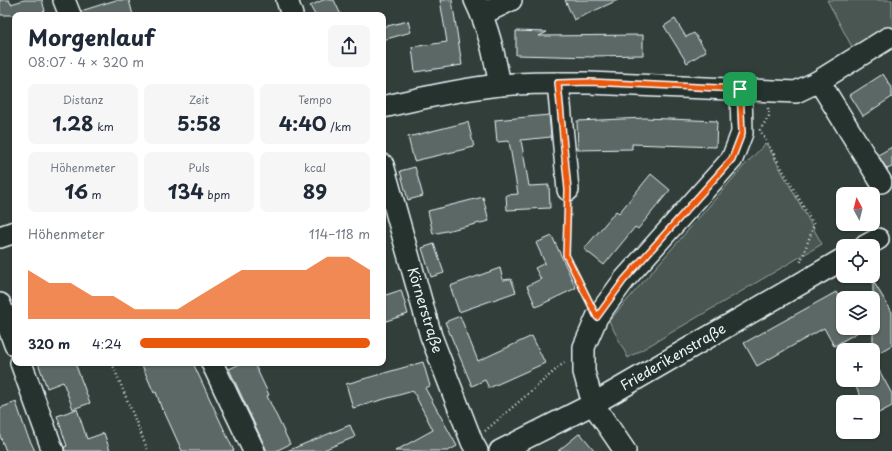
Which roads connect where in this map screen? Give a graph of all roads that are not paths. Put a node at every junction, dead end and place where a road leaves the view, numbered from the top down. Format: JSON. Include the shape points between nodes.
{"nodes":[{"id":1,"x":64,"y":0,"type":"edge"},
{"id":2,"x":287,"y":0,"type":"edge"},
{"id":3,"x":511,"y":0,"type":"edge"},
{"id":4,"x":479,"y":7,"type":"edge"},
{"id":5,"x":69,"y":12,"type":"edge"},
{"id":6,"x":291,"y":12,"type":"edge"},
{"id":7,"x":888,"y":38,"type":"dead end"},
{"id":8,"x":819,"y":81,"type":"junction"},
{"id":9,"x":558,"y":83,"type":"junction"},
{"id":10,"x":500,"y":85,"type":"junction"},
{"id":11,"x":740,"y":89,"type":"junction"},
{"id":12,"x":386,"y":106,"type":"edge"},
{"id":13,"x":386,"y":176,"type":"edge"},
{"id":14,"x":881,"y":182,"type":"dead end"},
{"id":15,"x":568,"y":190,"type":"road end"},
{"id":16,"x":12,"y":233,"type":"edge"},
{"id":17,"x":0,"y":237,"type":"edge"},
{"id":18,"x":836,"y":263,"type":"edge"},
{"id":19,"x":0,"y":304,"type":"edge"},
{"id":20,"x":12,"y":337,"type":"edge"},
{"id":21,"x":22,"y":366,"type":"edge"},
{"id":22,"x":213,"y":366,"type":"edge"},
{"id":23,"x":593,"y":404,"type":"junction"},
{"id":24,"x":474,"y":447,"type":"edge"},
{"id":25,"x":53,"y":451,"type":"edge"},
{"id":26,"x":254,"y":451,"type":"edge"},
{"id":27,"x":500,"y":451,"type":"edge"},
{"id":28,"x":625,"y":451,"type":"edge"}],
"edges":[{"from":1,"to":5,"type":"street"},
{"from":2,"to":6,"type":"street"},
{"from":3,"to":4,"type":"street"},
{"from":4,"to":10,"type":"street","via":[[493,48]]},
{"from":7,"to":8,"type":"street"},
{"from":8,"to":11,"type":"street","via":[[796,92]]},
{"from":8,"to":14,"type":"street"},
{"from":9,"to":10,"type":"street"},
{"from":9,"to":11,"type":"street","via":[[589,82]]},
{"from":9,"to":15,"type":"street"},
{"from":10,"to":12,"type":"street"},
{"from":11,"to":23,"type":"street","via":[[742,133],[732,159],[624,280],[597,317],[584,347],[584,372]]},
{"from":13,"to":24,"type":"street","name":"Körnerstraße","via":[[431,336]]},
{"from":16,"to":17,"type":"street"},
{"from":18,"to":23,"type":"street","name":"Friederikenstraße"},
{"from":19,"to":20,"type":"street"},
{"from":21,"to":25,"type":"street"},
{"from":22,"to":26,"type":"street"},
{"from":23,"to":27,"type":"street","name":"Friederikenstraße"},
{"from":23,"to":28,"type":"street"}]}
